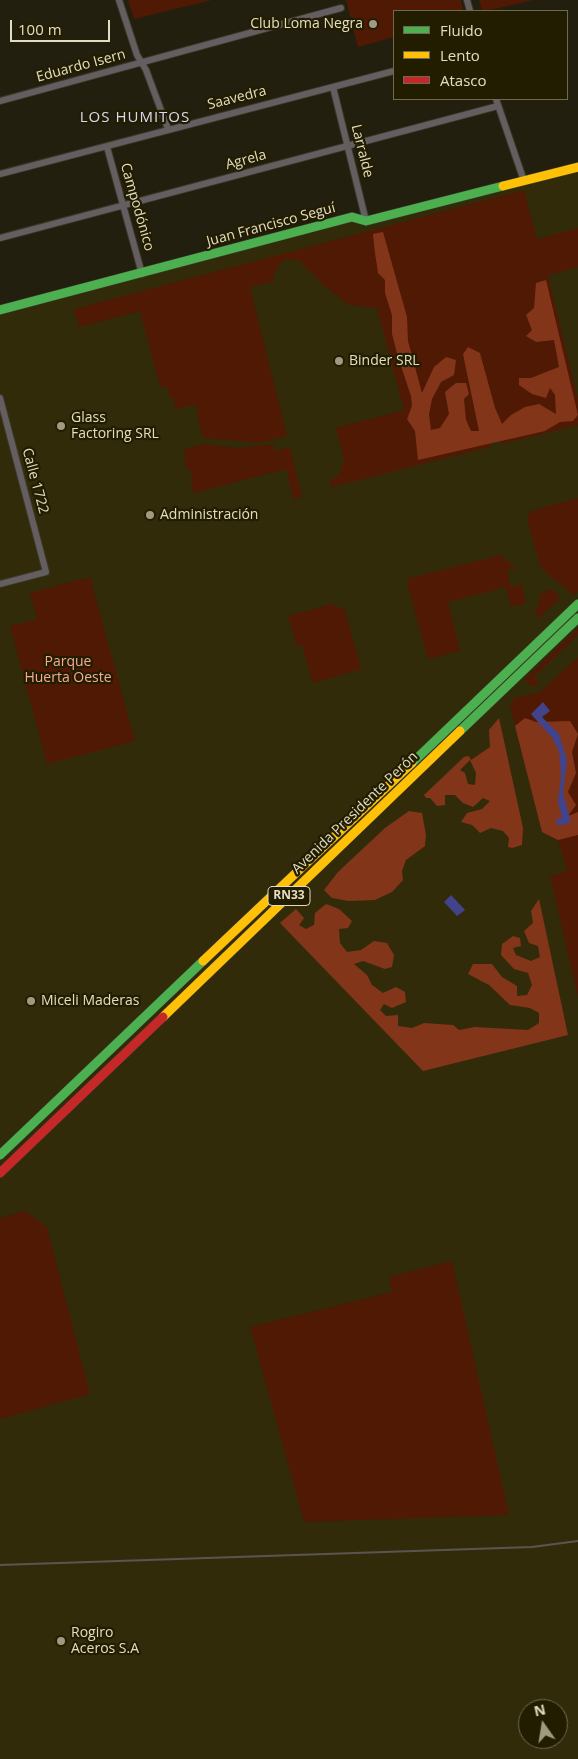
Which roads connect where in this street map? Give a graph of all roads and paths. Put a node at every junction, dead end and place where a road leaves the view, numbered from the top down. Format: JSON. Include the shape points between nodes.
{"nodes":[{"id":1,"x":119,"y":0,"type":"edge"},
{"id":2,"x":341,"y":8,"type":"dead end"},
{"id":3,"x":142,"y":63,"type":"junction"},
{"id":4,"x":393,"y":70,"type":"edge"},
{"id":5,"x":333,"y":87,"type":"junction"},
{"id":6,"x":0,"y":101,"type":"edge"},
{"id":7,"x":497,"y":102,"type":"edge"},
{"id":8,"x":168,"y":129,"type":"junction"},
{"id":9,"x":347,"y":146,"type":"junction"},
{"id":10,"x":107,"y":147,"type":"junction"},
{"id":11,"x":578,"y":167,"type":"edge"},
{"id":12,"x":0,"y":174,"type":"edge"},
{"id":13,"x":524,"y":181,"type":"junction"},
{"id":14,"x":124,"y":205,"type":"junction"},
{"id":15,"x":366,"y":221,"type":"junction"},
{"id":16,"x":0,"y":238,"type":"edge"},
{"id":17,"x":142,"y":274,"type":"junction"},
{"id":18,"x":0,"y":310,"type":"edge"},
{"id":19,"x":0,"y":398,"type":"edge"},
{"id":20,"x":0,"y":584,"type":"edge"},
{"id":21,"x":578,"y":604,"type":"edge"},
{"id":22,"x":578,"y":618,"type":"edge"},
{"id":23,"x":0,"y":1155,"type":"edge"},
{"id":24,"x":0,"y":1173,"type":"edge"}],
"edges":[{"from":1,"to":3,"type":"street"},
{"from":2,"to":3,"type":"street","name":"Eduardo Isern"},
{"from":3,"to":6,"type":"street","name":"Eduardo Isern"},
{"from":3,"to":8,"type":"street"},
{"from":4,"to":5,"type":"street","name":"Saavedra"},
{"from":5,"to":8,"type":"street","name":"Saavedra"},
{"from":5,"to":9,"type":"street","name":"Larralde"},
{"from":7,"to":9,"type":"street","name":"Agrela"},
{"from":7,"to":13,"type":"street"},
{"from":8,"to":10,"type":"street","name":"Saavedra"},
{"from":9,"to":14,"type":"street","name":"Agrela"},
{"from":9,"to":15,"type":"street","name":"Larralde"},
{"from":10,"to":12,"type":"street","name":"Saavedra"},
{"from":10,"to":14,"type":"street","name":"Campodónico"},
{"from":11,"to":13,"type":"main road","name":"Juan Francisco Seguí"},
{"from":13,"to":15,"type":"main road","name":"Juan Francisco Seguí"},
{"from":14,"to":16,"type":"street","name":"Agrela"},
{"from":14,"to":17,"type":"street","name":"Campodónico"},
{"from":15,"to":17,"type":"main road","name":"Juan Francisco Seguí","via":[[352,217]]},
{"from":17,"to":18,"type":"main road","name":"Juan Francisco Seguí"},
{"from":19,"to":20,"type":"street","name":"Calle 1722","via":[[46,572]]},
{"from":21,"to":23,"type":"main road","name":"Avenida Presidente Perón","number":"RN33"},
{"from":22,"to":24,"type":"main road","name":"Avenida Presidente Perón","number":"RN33"}]}
